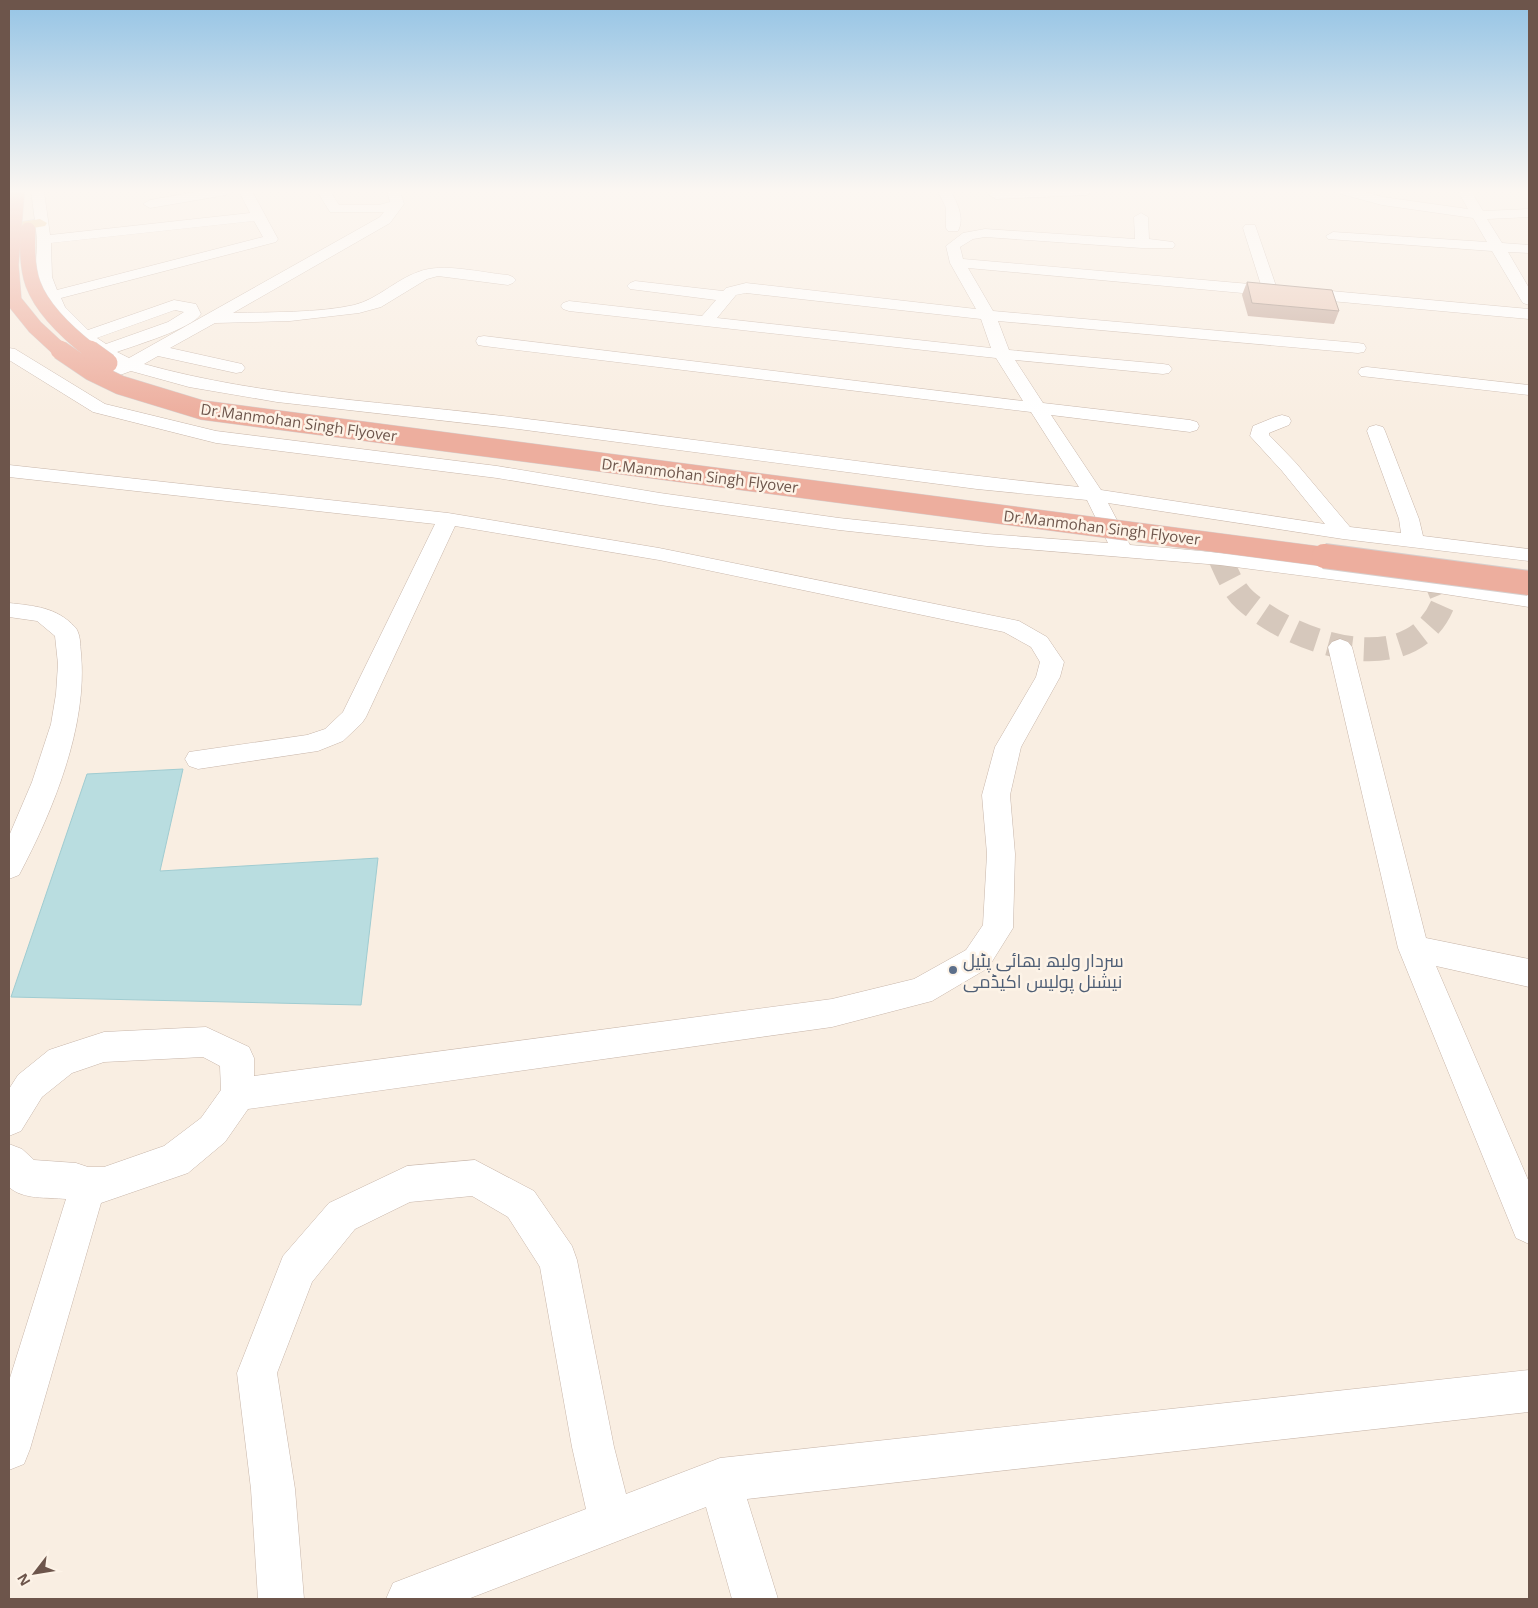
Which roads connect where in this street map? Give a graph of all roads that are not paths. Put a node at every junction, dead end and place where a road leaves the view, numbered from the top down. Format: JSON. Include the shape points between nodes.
{"nodes":[{"id":1,"x":11,"y":266,"type":"edge"},
{"id":2,"x":30,"y":266,"type":"edge"},
{"id":3,"x":44,"y":266,"type":"edge"},
{"id":4,"x":169,"y":266,"type":"edge"},
{"id":5,"x":304,"y":266,"type":"edge"},
{"id":6,"x":959,"y":266,"type":"edge"},
{"id":7,"x":992,"y":266,"type":"edge"},
{"id":8,"x":1262,"y":266,"type":"edge"},
{"id":9,"x":1509,"y":266,"type":"edge"},
{"id":10,"x":508,"y":280,"type":"dead end"},
{"id":11,"x":634,"y":286,"type":"dead end"},
{"id":12,"x":1270,"y":290,"type":"junction"},
{"id":13,"x":51,"y":296,"type":"junction"},
{"id":14,"x":726,"y":296,"type":"junction"},
{"id":15,"x":1529,"y":300,"type":"edge"},
{"id":16,"x":569,"y":306,"type":"dead end"},
{"id":17,"x":1529,"y":314,"type":"edge"},
{"id":18,"x":988,"y":315,"type":"junction"},
{"id":19,"x":212,"y":318,"type":"junction"},
{"id":20,"x":707,"y":320,"type":"junction"},
{"id":21,"x":85,"y":337,"type":"junction"},
{"id":22,"x":484,"y":341,"type":"dead end"},
{"id":23,"x":1358,"y":348,"type":"dead end"},
{"id":24,"x":155,"y":350,"type":"junction"},
{"id":25,"x":104,"y":351,"type":"junction"},
{"id":26,"x":9,"y":353,"type":"edge"},
{"id":27,"x":1002,"y":354,"type":"junction"},
{"id":28,"x":130,"y":365,"type":"junction"},
{"id":29,"x":236,"y":368,"type":"dead end"},
{"id":30,"x":1163,"y":369,"type":"dead end"},
{"id":31,"x":1367,"y":372,"type":"dead end"},
{"id":32,"x":1529,"y":390,"type":"edge"},
{"id":33,"x":77,"y":394,"type":"junction"},
{"id":34,"x":1034,"y":406,"type":"junction"},
{"id":35,"x":1282,"y":421,"type":"dead end"},
{"id":36,"x":1190,"y":426,"type":"dead end"},
{"id":37,"x":1376,"y":431,"type":"dead end"},
{"id":38,"x":9,"y":471,"type":"edge"},
{"id":39,"x":1094,"y":495,"type":"junction"},
{"id":40,"x":448,"y":518,"type":"junction"},
{"id":41,"x":1342,"y":533,"type":"junction"},
{"id":42,"x":1414,"y":541,"type":"junction"},
{"id":43,"x":1124,"y":550,"type":"junction"},
{"id":44,"x":1529,"y":555,"type":"edge"},
{"id":45,"x":1529,"y":565,"type":"edge"},
{"id":46,"x":1529,"y":583,"type":"edge"},
{"id":47,"x":1529,"y":600,"type":"edge"},
{"id":48,"x":9,"y":610,"type":"edge"},
{"id":49,"x":1340,"y":646,"type":"dead end"},
{"id":50,"x":198,"y":759,"type":"dead end"},
{"id":51,"x":9,"y":867,"type":"edge"},
{"id":52,"x":1413,"y":948,"type":"junction"},
{"id":53,"x":1529,"y":973,"type":"edge"},
{"id":54,"x":20,"y":1086,"type":"edge"},
{"id":55,"x":238,"y":1094,"type":"junction"},
{"id":56,"x":9,"y":1119,"type":"edge"},
{"id":57,"x":9,"y":1162,"type":"edge"},
{"id":58,"x":88,"y":1185,"type":"junction"},
{"id":59,"x":1529,"y":1225,"type":"edge"},
{"id":60,"x":1529,"y":1391,"type":"edge"},
{"id":61,"x":9,"y":1450,"type":"edge"},
{"id":62,"x":720,"y":1480,"type":"junction"},
{"id":63,"x":611,"y":1522,"type":"junction"},
{"id":64,"x":281,"y":1599,"type":"edge"},
{"id":65,"x":409,"y":1599,"type":"edge"},
{"id":66,"x":756,"y":1599,"type":"edge"}],
"edges":[{"from":1,"to":46,"type":"highway","name":"Dr.Manmohan Singh Flyover","bridge":true,"via":[[14,301],[54,346],[91,371],[120,385],[202,410]]},
{"from":2,"to":45,"type":"highway","name":"Dr.Manmohan Singh Flyover","bridge":true,"via":[[33,286],[56,319],[95,355],[119,369],[212,397]]},
{"from":3,"to":13,"type":"street"},
{"from":4,"to":13,"type":"street"},
{"from":5,"to":19,"type":"street"},
{"from":6,"to":18,"type":"street"},
{"from":7,"to":12,"type":"street"},
{"from":8,"to":12,"type":"street"},
{"from":9,"to":15,"type":"street"},
{"from":10,"to":19,"type":"street","via":[[430,273],[360,309],[290,316]]},
{"from":11,"to":14,"type":"street"},
{"from":12,"to":17,"type":"street"},
{"from":13,"to":21,"type":"street","via":[[58,309]]},
{"from":14,"to":18,"type":"street","via":[[731,291],[746,288]]},
{"from":14,"to":20,"type":"street"},
{"from":16,"to":20,"type":"street"},
{"from":18,"to":23,"type":"street"},
{"from":18,"to":27,"type":"street"},
{"from":19,"to":24,"type":"street"},
{"from":20,"to":27,"type":"street"},
{"from":21,"to":25,"type":"street"},
{"from":21,"to":25,"type":"street","via":[[174,305],[190,306],[193,314],[174,324]]},
{"from":22,"to":34,"type":"street"},
{"from":24,"to":28,"type":"street"},
{"from":24,"to":29,"type":"street"},
{"from":25,"to":28,"type":"street"},
{"from":26,"to":33,"type":"street"},
{"from":27,"to":30,"type":"street"},
{"from":27,"to":34,"type":"street"},
{"from":28,"to":33,"type":"street"},
{"from":28,"to":39,"type":"street","via":[[189,382],[277,398],[518,423],[976,483]]},
{"from":31,"to":32,"type":"street"},
{"from":33,"to":43,"type":"street","via":[[99,408],[226,438],[497,472],[839,524]]},
{"from":34,"to":36,"type":"street"},
{"from":34,"to":39,"type":"street"},
{"from":35,"to":41,"type":"street","via":[[1260,430],[1259,436],[1289,467]]},
{"from":37,"to":42,"type":"street"},
{"from":38,"to":40,"type":"street"},
{"from":39,"to":41,"type":"street"},
{"from":39,"to":43,"type":"street"},
{"from":40,"to":50,"type":"street","via":[[353,717],[334,735],[309,744]]},
{"from":40,"to":55,"type":"street","via":[[660,554],[887,599],[1011,626],[1039,642],[1052,662],[1048,677],[1008,747],[996,796],[1001,854],[998,928],[977,959],[921,991],[832,1013]]},
{"from":41,"to":42,"type":"street"},
{"from":42,"to":44,"type":"street"},
{"from":43,"to":47,"type":"street","via":[[1220,558]]},
{"from":48,"to":51,"type":"street","via":[[44,615],[67,633],[71,658],[62,735],[36,809]]},
{"from":49,"to":52,"type":"street"},
{"from":52,"to":53,"type":"street"},
{"from":52,"to":59,"type":"street"},
{"from":54,"to":55,"type":"street","via":[[61,1061],[104,1047],[206,1042],[237,1058]]},
{"from":54,"to":56,"type":"street"},
{"from":55,"to":58,"type":"street","via":[[213,1130],[175,1160],[104,1185]]},
{"from":57,"to":58,"type":"street","via":[[26,1178],[76,1181]]},
{"from":58,"to":61,"type":"street"},
{"from":60,"to":62,"type":"street"},
{"from":62,"to":63,"type":"street"},
{"from":62,"to":66,"type":"street"},
{"from":63,"to":64,"type":"street","via":[[593,1446],[558,1260],[522,1204],[475,1178],[407,1184],[342,1216],[297,1270],[257,1373],[273,1489]]},
{"from":63,"to":65,"type":"street"}]}
